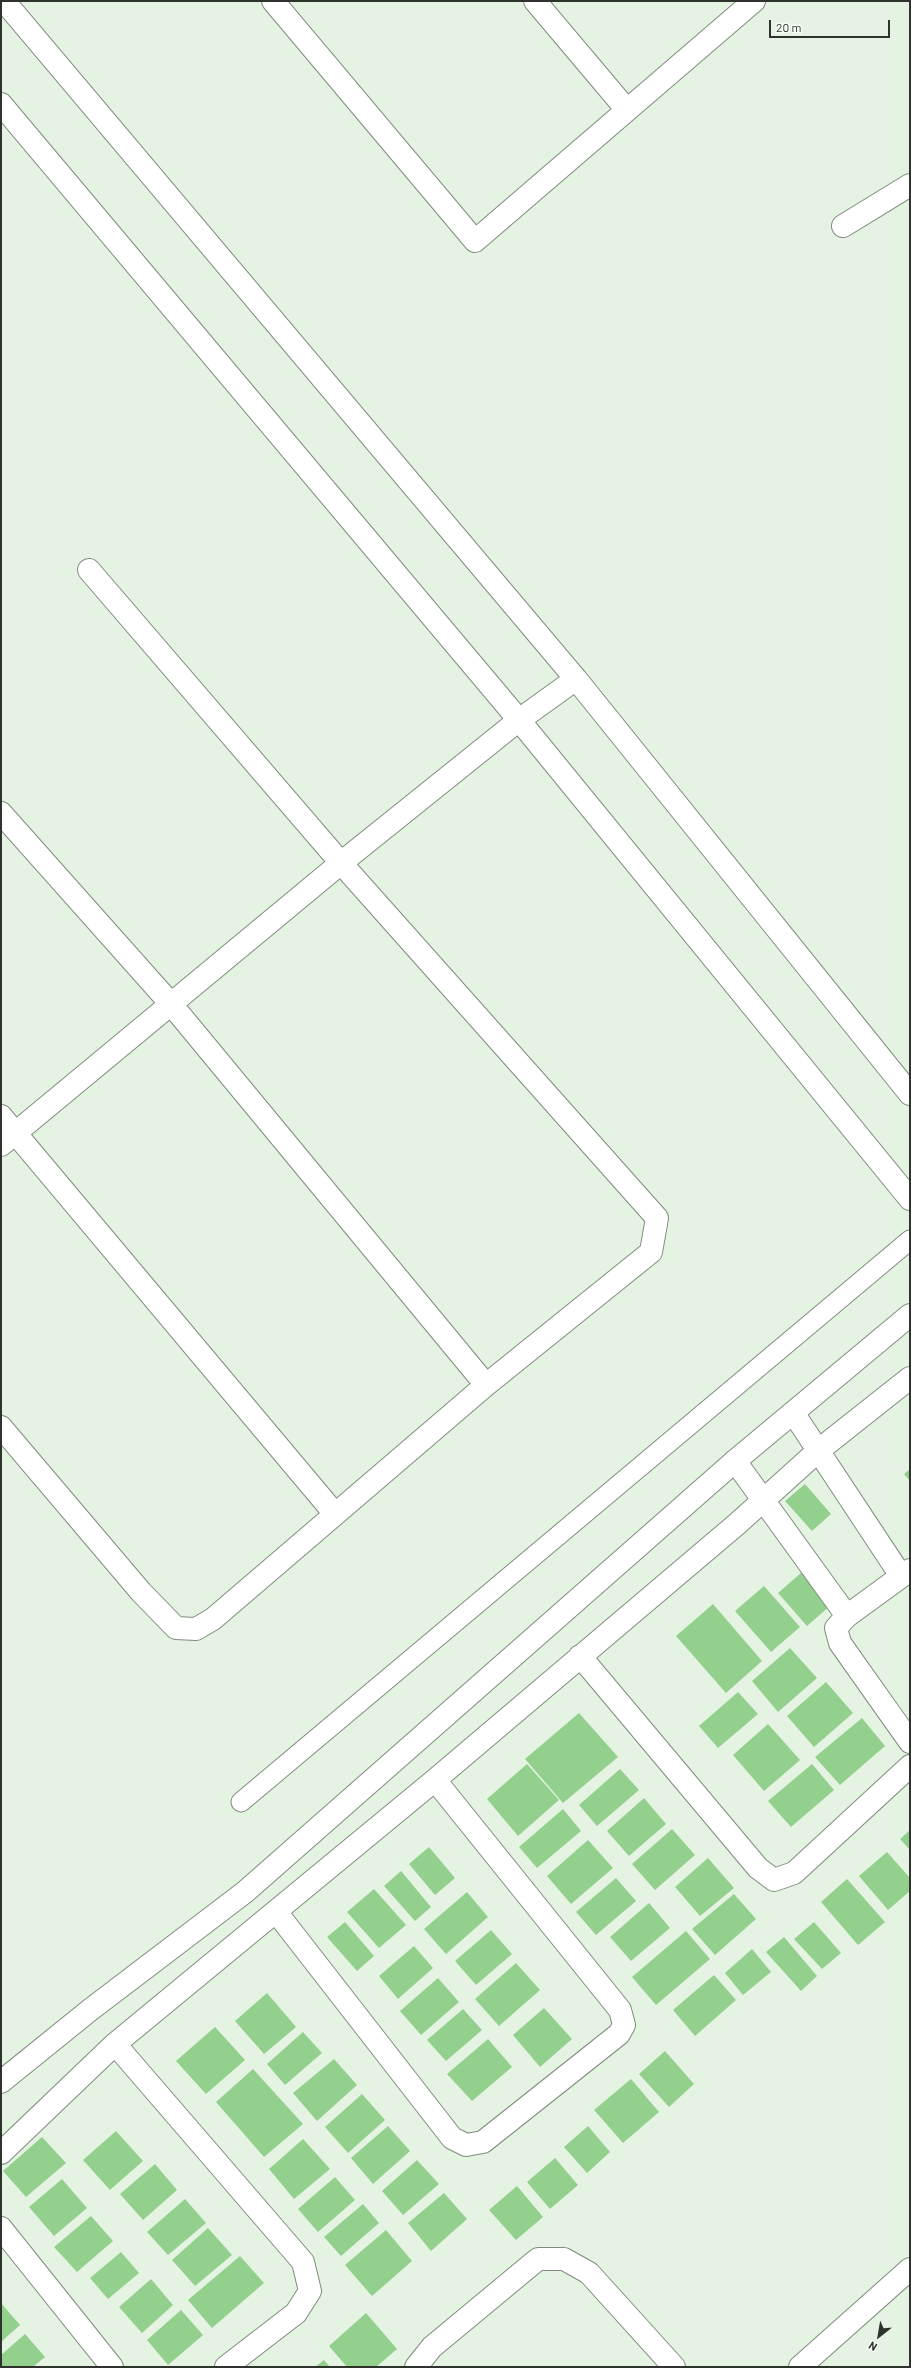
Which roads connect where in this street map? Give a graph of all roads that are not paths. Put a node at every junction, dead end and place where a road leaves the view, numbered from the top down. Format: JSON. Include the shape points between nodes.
{"nodes":[{"id":1,"x":4,"y":1,"type":"edge"},
{"id":2,"x":273,"y":1,"type":"edge"},
{"id":3,"x":535,"y":1,"type":"edge"},
{"id":4,"x":754,"y":1,"type":"edge"},
{"id":5,"x":1,"y":104,"type":"edge"},
{"id":6,"x":627,"y":110,"type":"junction"},
{"id":7,"x":910,"y":185,"type":"edge"},
{"id":8,"x":843,"y":226,"type":"dead end"},
{"id":9,"x":89,"y":570,"type":"dead end"},
{"id":10,"x":576,"y":680,"type":"junction"},
{"id":11,"x":518,"y":720,"type":"junction"},
{"id":12,"x":1,"y":813,"type":"edge"},
{"id":13,"x":341,"y":863,"type":"junction"},
{"id":14,"x":171,"y":1004,"type":"junction"},
{"id":15,"x":910,"y":1094,"type":"edge"},
{"id":16,"x":1,"y":1116,"type":"edge"},
{"id":17,"x":8,"y":1139,"type":"edge"},
{"id":18,"x":910,"y":1199,"type":"edge"},
{"id":19,"x":910,"y":1240,"type":"edge"},
{"id":20,"x":910,"y":1315,"type":"edge"},
{"id":21,"x":910,"y":1378,"type":"edge"},
{"id":22,"x":486,"y":1385,"type":"junction"},
{"id":23,"x":794,"y":1414,"type":"junction"},
{"id":24,"x":1,"y":1427,"type":"edge"},
{"id":25,"x":819,"y":1450,"type":"junction"},
{"id":26,"x":735,"y":1462,"type":"junction"},
{"id":27,"x":763,"y":1499,"type":"junction"},
{"id":28,"x":335,"y":1514,"type":"junction"},
{"id":29,"x":905,"y":1573,"type":"edge"},
{"id":30,"x":847,"y":1616,"type":"junction"},
{"id":31,"x":580,"y":1656,"type":"junction"},
{"id":32,"x":910,"y":1742,"type":"edge"},
{"id":33,"x":910,"y":1766,"type":"edge"},
{"id":34,"x":435,"y":1780,"type":"junction"},
{"id":35,"x":241,"y":1802,"type":"dead end"},
{"id":36,"x":277,"y":1913,"type":"junction"},
{"id":37,"x":115,"y":2044,"type":"junction"},
{"id":38,"x":1,"y":2082,"type":"edge"},
{"id":39,"x":1,"y":2153,"type":"edge"},
{"id":40,"x":1,"y":2228,"type":"edge"},
{"id":41,"x":910,"y":2269,"type":"edge"},
{"id":42,"x":112,"y":2367,"type":"edge"},
{"id":43,"x":226,"y":2367,"type":"edge"},
{"id":44,"x":416,"y":2367,"type":"edge"},
{"id":45,"x":674,"y":2367,"type":"edge"},
{"id":46,"x":800,"y":2367,"type":"edge"}],
"edges":[{"from":1,"to":10,"type":"street"},
{"from":2,"to":6,"type":"street","via":[[475,241]]},
{"from":3,"to":6,"type":"street"},
{"from":4,"to":6,"type":"street"},
{"from":5,"to":11,"type":"street"},
{"from":7,"to":8,"type":"street"},
{"from":9,"to":13,"type":"street"},
{"from":10,"to":11,"type":"street"},
{"from":10,"to":15,"type":"street"},
{"from":11,"to":13,"type":"street"},
{"from":11,"to":18,"type":"street"},
{"from":12,"to":14,"type":"street"},
{"from":13,"to":14,"type":"street"},
{"from":13,"to":22,"type":"street","via":[[657,1218],[651,1252]]},
{"from":14,"to":17,"type":"street"},
{"from":14,"to":22,"type":"street"},
{"from":16,"to":17,"type":"street"},
{"from":17,"to":28,"type":"street"},
{"from":19,"to":35,"type":"lane"},
{"from":20,"to":23,"type":"street"},
{"from":21,"to":25,"type":"street"},
{"from":22,"to":28,"type":"street"},
{"from":23,"to":25,"type":"street"},
{"from":23,"to":26,"type":"street"},
{"from":24,"to":28,"type":"street","via":[[141,1592],[176,1628],[196,1629],[213,1619]]},
{"from":25,"to":27,"type":"street"},
{"from":25,"to":29,"type":"street"},
{"from":26,"to":27,"type":"street"},
{"from":26,"to":38,"type":"street","via":[[245,1892],[90,2010]]},
{"from":27,"to":30,"type":"street"},
{"from":27,"to":31,"type":"street","via":[[737,1524]]},
{"from":29,"to":30,"type":"street"},
{"from":30,"to":32,"type":"street","via":[[836,1628],[840,1643]]},
{"from":31,"to":33,"type":"street","via":[[758,1868],[774,1880],[794,1873]]},
{"from":31,"to":34,"type":"street"},
{"from":34,"to":36,"type":"street"},
{"from":34,"to":36,"type":"street","via":[[620,2010],[624,2025],[619,2034],[483,2142],[466,2145],[452,2138]]},
{"from":36,"to":37,"type":"street"},
{"from":37,"to":39,"type":"street"},
{"from":37,"to":43,"type":"street","via":[[303,2262],[310,2291],[296,2313]]},
{"from":40,"to":42,"type":"street"},
{"from":41,"to":46,"type":"street"},
{"from":44,"to":45,"type":"street","via":[[432,2347],[538,2259],[564,2259],[589,2273]]}]}
